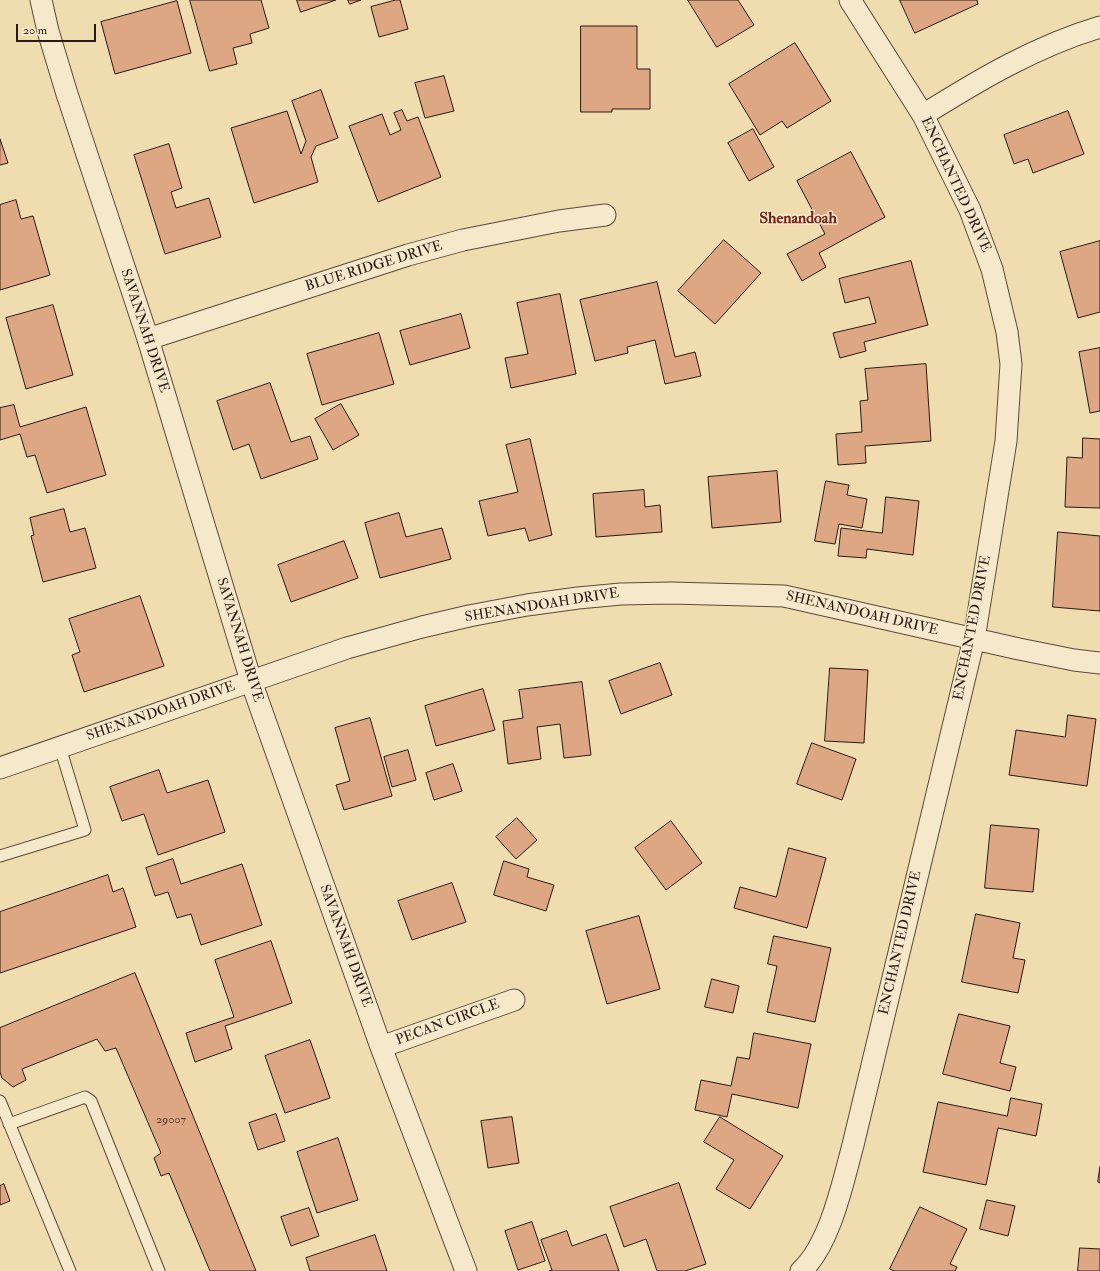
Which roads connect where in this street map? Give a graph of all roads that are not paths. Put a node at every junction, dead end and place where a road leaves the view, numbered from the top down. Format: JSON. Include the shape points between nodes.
{"nodes":[{"id":1,"x":40,"y":0,"type":"edge"},
{"id":2,"x":850,"y":0,"type":"edge"},
{"id":3,"x":1100,"y":27,"type":"edge"},
{"id":4,"x":923,"y":115,"type":"junction"},
{"id":5,"x":605,"y":215,"type":"dead end"},
{"id":6,"x":148,"y":339,"type":"junction"},
{"id":7,"x":974,"y":639,"type":"junction"},
{"id":8,"x":1100,"y":663,"type":"edge"},
{"id":9,"x":251,"y":681,"type":"junction"},
{"id":10,"x":60,"y":747,"type":"junction"},
{"id":11,"x":0,"y":768,"type":"edge"},
{"id":12,"x":0,"y":856,"type":"edge"},
{"id":13,"x":514,"y":1000,"type":"dead end"},
{"id":14,"x":382,"y":1047,"type":"junction"},
{"id":15,"x":0,"y":1101,"type":"edge"},
{"id":16,"x":9,"y":1124,"type":"junction"},
{"id":17,"x":70,"y":1271,"type":"edge"},
{"id":18,"x":159,"y":1271,"type":"edge"},
{"id":19,"x":466,"y":1271,"type":"edge"},
{"id":20,"x":801,"y":1271,"type":"edge"}],
"edges":[{"from":1,"to":6,"type":"street","name":"SAVANNAH DRIVE","via":[[67,94]]},
{"from":2,"to":4,"type":"street","name":"ENCHANTED DRIVE"},
{"from":3,"to":4,"type":"street","via":[[1033,52],[992,73]]},
{"from":4,"to":7,"type":"street","name":"ENCHANTED DRIVE","via":[[970,210],[992,269],[1007,332],[1011,364],[1006,441]]},
{"from":5,"to":6,"type":"street","name":"BLUE RIDGE DRIVE","via":[[514,229],[436,247]]},
{"from":6,"to":9,"type":"street","name":"SAVANNAH DRIVE"},
{"from":7,"to":8,"type":"street","name":"SHENANDOAH DRIVE"},
{"from":7,"to":9,"type":"street","name":"SHENANDOAH DRIVE","via":[[784,596],[621,594],[527,605],[422,627],[347,648]]},
{"from":7,"to":20,"type":"street","name":"ENCHANTED DRIVE","via":[[836,1208],[821,1243]]},
{"from":9,"to":10,"type":"street","name":"SHENANDOAH DRIVE"},
{"from":9,"to":14,"type":"street","name":"SAVANNAH DRIVE"},
{"from":10,"to":11,"type":"street","name":"SHENANDOAH DRIVE"},
{"from":10,"to":12,"type":"lane","via":[[84,830]]},
{"from":13,"to":14,"type":"street","name":"PECAN CIRCLE"},
{"from":14,"to":19,"type":"street","name":"SAVANNAH DRIVE"},
{"from":15,"to":16,"type":"lane"},
{"from":16,"to":17,"type":"lane"},
{"from":16,"to":18,"type":"lane","via":[[85,1097],[91,1101]]}]}
